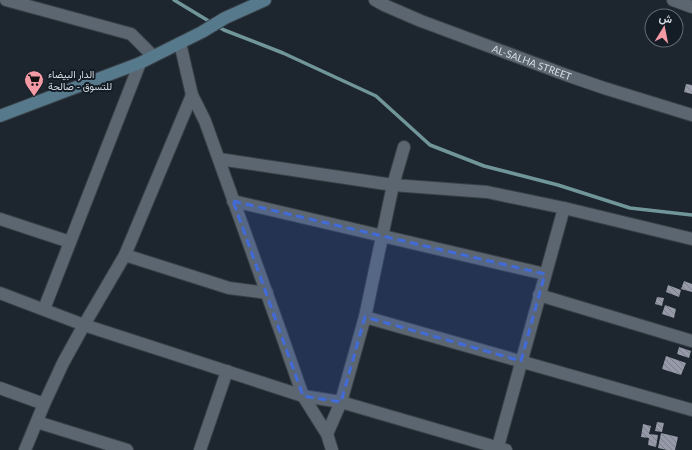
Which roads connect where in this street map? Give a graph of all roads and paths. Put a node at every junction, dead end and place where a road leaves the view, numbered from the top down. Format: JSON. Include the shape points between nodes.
{"nodes":[{"id":1,"x":6,"y":0,"type":"edge"},
{"id":2,"x":265,"y":0,"type":"edge"},
{"id":3,"x":375,"y":0,"type":"edge"},
{"id":4,"x":673,"y":0,"type":"edge"},
{"id":5,"x":692,"y":7,"type":"edge"},
{"id":6,"x":180,"y":43,"type":"junction"},
{"id":7,"x":153,"y":56,"type":"junction"},
{"id":8,"x":140,"y":63,"type":"junction"},
{"id":9,"x":192,"y":95,"type":"junction"},
{"id":10,"x":692,"y":115,"type":"edge"},
{"id":11,"x":0,"y":116,"type":"edge"},
{"id":12,"x":404,"y":147,"type":"dead end"},
{"id":13,"x":218,"y":159,"type":"junction"},
{"id":14,"x":393,"y":185,"type":"junction"},
{"id":15,"x":233,"y":201,"type":"junction"},
{"id":16,"x":564,"y":208,"type":"junction"},
{"id":17,"x":0,"y":219,"type":"edge"},
{"id":18,"x":383,"y":236,"type":"junction"},
{"id":19,"x":692,"y":239,"type":"edge"},
{"id":20,"x":70,"y":242,"type":"junction"},
{"id":21,"x":125,"y":255,"type":"junction"},
{"id":22,"x":545,"y":274,"type":"junction"},
{"id":23,"x":0,"y":293,"type":"edge"},
{"id":24,"x":266,"y":293,"type":"junction"},
{"id":25,"x":539,"y":295,"type":"junction"},
{"id":26,"x":44,"y":309,"type":"junction"},
{"id":27,"x":365,"y":317,"type":"junction"},
{"id":28,"x":84,"y":325,"type":"junction"},
{"id":29,"x":692,"y":341,"type":"edge"},
{"id":30,"x":521,"y":361,"type":"junction"},
{"id":31,"x":227,"y":371,"type":"junction"},
{"id":32,"x":0,"y":388,"type":"edge"},
{"id":33,"x":303,"y":396,"type":"junction"},
{"id":34,"x":341,"y":402,"type":"junction"},
{"id":35,"x":44,"y":404,"type":"junction"},
{"id":36,"x":692,"y":410,"type":"edge"},
{"id":37,"x":37,"y":422,"type":"junction"},
{"id":38,"x":327,"y":434,"type":"junction"},
{"id":39,"x":500,"y":449,"type":"edge"},
{"id":40,"x":25,"y":450,"type":"edge"},
{"id":41,"x":127,"y":450,"type":"edge"},
{"id":42,"x":200,"y":450,"type":"edge"},
{"id":43,"x":332,"y":450,"type":"edge"}],
"edges":[{"from":1,"to":7,"type":"street","via":[[131,34]]},
{"from":2,"to":6,"type":"street"},
{"from":3,"to":10,"type":"street","name":"AL-SALHA STREET","via":[[421,21],[569,76]]},
{"from":4,"to":5,"type":"street"},
{"from":6,"to":7,"type":"street"},
{"from":6,"to":9,"type":"street"},
{"from":7,"to":8,"type":"street"},
{"from":8,"to":11,"type":"street"},
{"from":8,"to":20,"type":"street"},
{"from":9,"to":13,"type":"street","via":[[205,121]]},
{"from":9,"to":21,"type":"street"},
{"from":12,"to":14,"type":"street"},
{"from":13,"to":14,"type":"street"},
{"from":13,"to":15,"type":"street"},
{"from":14,"to":16,"type":"street","via":[[487,192]]},
{"from":14,"to":18,"type":"street"},
{"from":15,"to":18,"type":"street"},
{"from":15,"to":24,"type":"street"},
{"from":16,"to":19,"type":"street"},
{"from":16,"to":22,"type":"street"},
{"from":17,"to":20,"type":"street"},
{"from":18,"to":22,"type":"street"},
{"from":18,"to":27,"type":"street"},
{"from":20,"to":26,"type":"street"},
{"from":21,"to":24,"type":"street","via":[[229,288]]},
{"from":21,"to":28,"type":"street"},
{"from":22,"to":25,"type":"street"},
{"from":23,"to":26,"type":"street"},
{"from":24,"to":33,"type":"street"},
{"from":25,"to":29,"type":"street"},
{"from":25,"to":30,"type":"street"},
{"from":26,"to":28,"type":"street"},
{"from":27,"to":30,"type":"street"},
{"from":27,"to":34,"type":"street"},
{"from":28,"to":31,"type":"street"},
{"from":28,"to":35,"type":"street"},
{"from":30,"to":36,"type":"street"},
{"from":30,"to":39,"type":"street"},
{"from":31,"to":33,"type":"street"},
{"from":31,"to":42,"type":"street"},
{"from":32,"to":35,"type":"street"},
{"from":33,"to":34,"type":"street"},
{"from":33,"to":38,"type":"street"},
{"from":34,"to":38,"type":"street"},
{"from":34,"to":39,"type":"street"},
{"from":35,"to":37,"type":"street"},
{"from":37,"to":40,"type":"street"},
{"from":37,"to":41,"type":"street"},
{"from":38,"to":43,"type":"street"}]}
